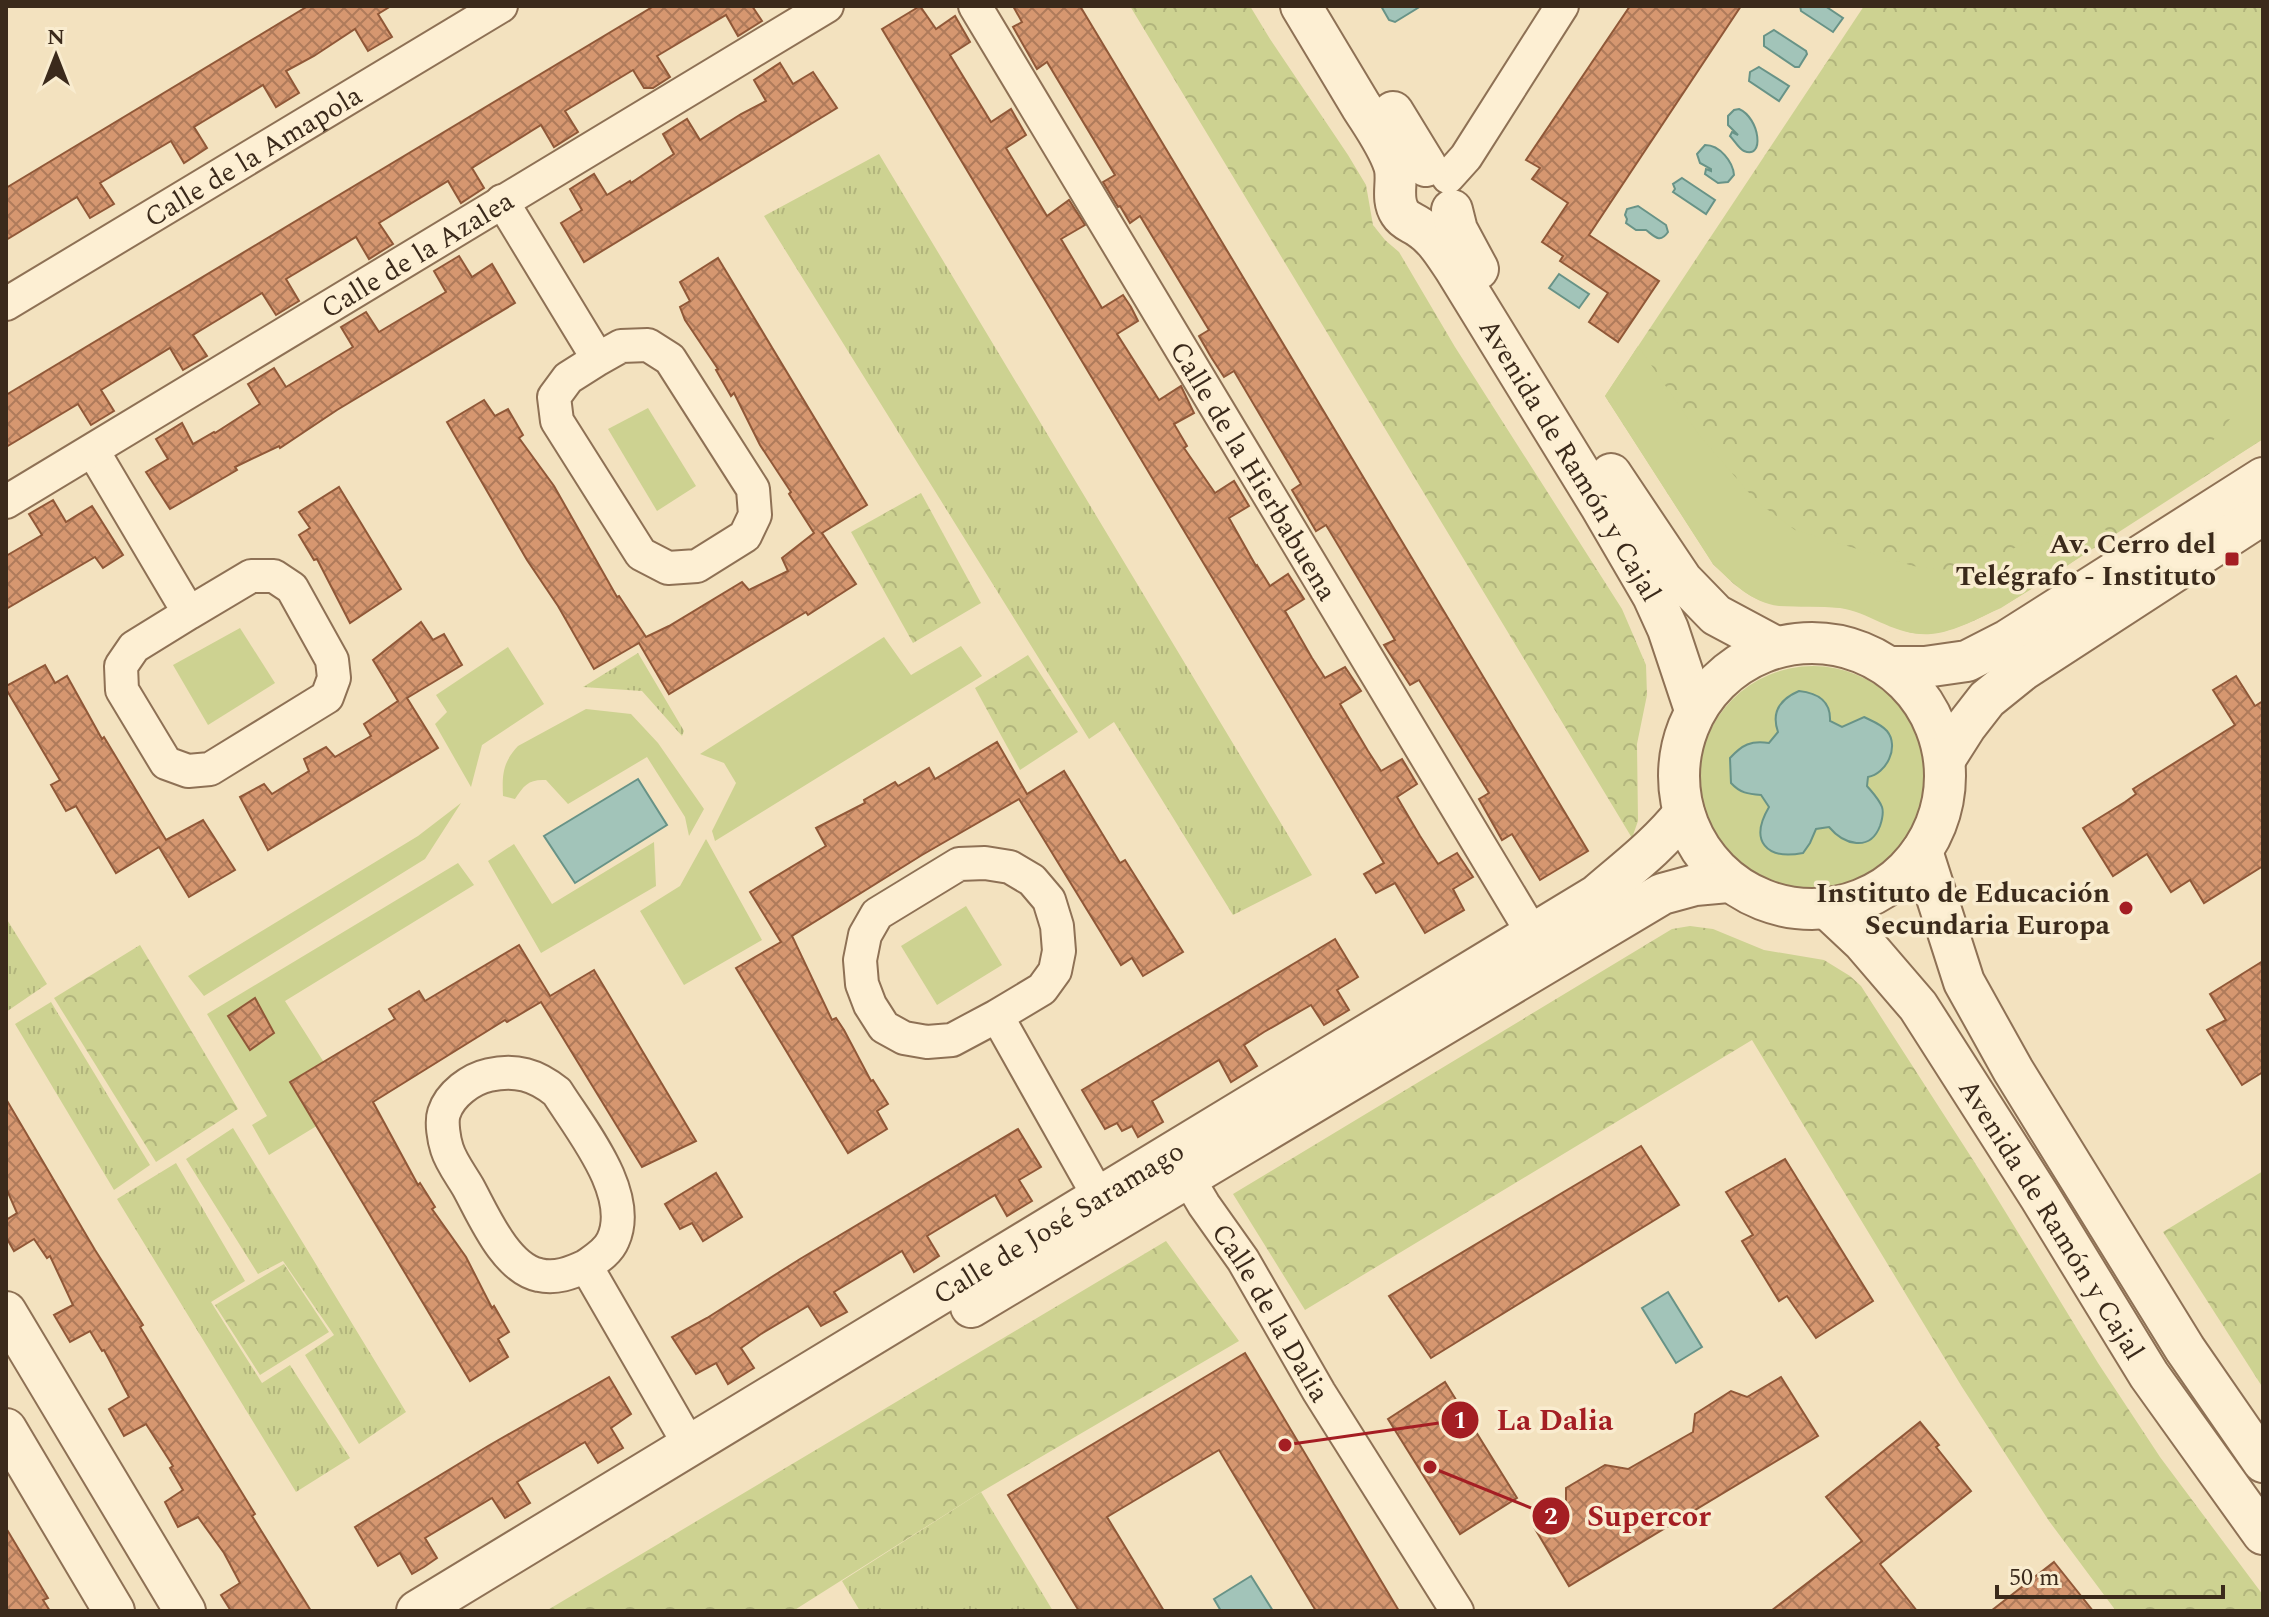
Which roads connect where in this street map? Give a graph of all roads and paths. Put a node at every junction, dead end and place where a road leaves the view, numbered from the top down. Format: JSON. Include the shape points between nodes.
{"nodes":[{"id":1,"x":501,"y":6,"type":"edge"},
{"id":2,"x":827,"y":6,"type":"edge"},
{"id":3,"x":975,"y":6,"type":"edge"},
{"id":4,"x":1301,"y":6,"type":"edge"},
{"id":5,"x":1330,"y":6,"type":"edge"},
{"id":6,"x":1562,"y":6,"type":"edge"},
{"id":7,"x":1428,"y":193,"type":"junction"},
{"id":8,"x":502,"y":201,"type":"junction"},
{"id":9,"x":6,"y":304,"type":"edge"},
{"id":10,"x":598,"y":359,"type":"junction"},
{"id":11,"x":93,"y":451,"type":"junction"},
{"id":12,"x":2263,"y":478,"type":"edge"},
{"id":13,"x":6,"y":502,"type":"edge"},
{"id":14,"x":2263,"y":514,"type":"edge"},
{"id":15,"x":189,"y":613,"type":"junction"},
{"id":16,"x":1776,"y":647,"type":"junction"},
{"id":17,"x":1890,"y":667,"type":"junction"},
{"id":18,"x":1695,"y":710,"type":"junction"},
{"id":19,"x":1945,"y":759,"type":"junction"},
{"id":20,"x":1684,"y":813,"type":"junction"},
{"id":21,"x":1922,"y":851,"type":"junction"},
{"id":22,"x":1728,"y":882,"type":"junction"},
{"id":23,"x":1831,"y":912,"type":"junction"},
{"id":24,"x":1533,"y":934,"type":"junction"},
{"id":25,"x":997,"y":1016,"type":"junction"},
{"id":26,"x":1188,"y":1178,"type":"junction"},
{"id":27,"x":1099,"y":1197,"type":"junction"},
{"id":28,"x":586,"y":1266,"type":"junction"},
{"id":29,"x":6,"y":1312,"type":"edge"},
{"id":30,"x":6,"y":1429,"type":"edge"},
{"id":31,"x":690,"y":1446,"type":"junction"},
{"id":32,"x":2263,"y":1462,"type":"edge"},
{"id":33,"x":2263,"y":1534,"type":"edge"},
{"id":34,"x":114,"y":1611,"type":"edge"},
{"id":35,"x":185,"y":1611,"type":"edge"},
{"id":36,"x":417,"y":1611,"type":"edge"},
{"id":37,"x":461,"y":1611,"type":"edge"},
{"id":38,"x":1457,"y":1611,"type":"edge"}],
"edges":[{"from":1,"to":9,"type":"street","name":"Calle de la Amapola"},
{"from":2,"to":8,"type":"street","name":"Calle de la Azalea"},
{"from":3,"to":24,"type":"street","name":"Calle de la Hierbabuena"},
{"from":4,"to":7,"type":"street","name":"Avenida de Ramón y Cajal","via":[[1394,165]]},
{"from":5,"to":7,"type":"street","name":"Avenida de Ramón y Cajal"},
{"from":6,"to":7,"type":"street","via":[[1466,157]]},
{"from":7,"to":16,"type":"street","name":"Avenida de Ramón y Cajal","via":[[1682,580],[1716,615]]},
{"from":7,"to":18,"type":"street","name":"Avenida de Ramón y Cajal","via":[[1437,243],[1653,596]]},
{"from":8,"to":10,"type":"street"},
{"from":8,"to":11,"type":"street","name":"Calle de la Azalea"},
{"from":10,"to":10,"type":"street","via":[[568,378],[554,397],[557,421],[641,554],[668,568],[697,566],[745,536],[755,515],[753,489],[670,359],[648,345],[621,346]]},
{"from":11,"to":13,"type":"street","name":"Calle de la Azalea"},
{"from":11,"to":15,"type":"street"},
{"from":12,"to":17,"type":"street","via":[[1967,661]]},
{"from":14,"to":19,"type":"street","via":[[2023,670],[1987,699]]},
{"from":15,"to":15,"type":"street","via":[[134,647],[121,666],[122,690],[166,763],[188,771],[210,769],[327,697],[334,678],[332,660],[292,588],[274,576],[251,576]]},
{"from":16,"to":17,"type":"street","via":[[1835,644]]},
{"from":16,"to":18,"type":"street","via":[[1744,661],[1717,682]]},
{"from":17,"to":19,"type":"street","via":[[1918,693],[1936,724]]},
{"from":18,"to":20,"type":"street","via":[[1679,760]]},
{"from":19,"to":21,"type":"street","via":[[1945,792]]},
{"from":20,"to":22,"type":"street","via":[[1694,839]]},
{"from":20,"to":24,"type":"street","name":"Calle de José Saramago","via":[[1597,895]]},
{"from":21,"to":23,"type":"street","via":[[1886,887]]},
{"from":21,"to":32,"type":"street","name":"Avenida de Ramón y Cajal","via":[[1964,982],[2013,1070],[2185,1349]]},
{"from":22,"to":23,"type":"street","via":[[1762,900]]},
{"from":22,"to":26,"type":"street","name":"Calle de José Saramago","via":[[1662,894]]},
{"from":23,"to":33,"type":"street","name":"Avenida de Ramón y Cajal","via":[[1918,1006],[2149,1375]]},
{"from":24,"to":27,"type":"street","name":"Calle de José Saramago"},
{"from":25,"to":25,"type":"street","via":[[1042,989],[1055,971],[1057,926],[1049,900],[1032,880],[1010,867],[959,864],[877,914],[860,960],[862,984],[884,1027],[904,1038],[952,1040]]},
{"from":25,"to":27,"type":"street"},
{"from":26,"to":37,"type":"street","name":"Calle de José Saramago"},
{"from":26,"to":38,"type":"street","name":"Calle de la Dalia"},
{"from":27,"to":31,"type":"street","name":"Calle de José Saramago"},
{"from":28,"to":28,"type":"street","via":[[613,1242],[617,1200],[610,1178],[557,1092],[544,1081],[526,1073],[476,1078],[444,1113],[444,1131],[447,1149],[500,1244],[536,1275],[570,1274]]},
{"from":28,"to":31,"type":"street"},
{"from":29,"to":35,"type":"street"},
{"from":30,"to":34,"type":"street"},
{"from":31,"to":36,"type":"street","name":"Calle de José Saramago"}]}
